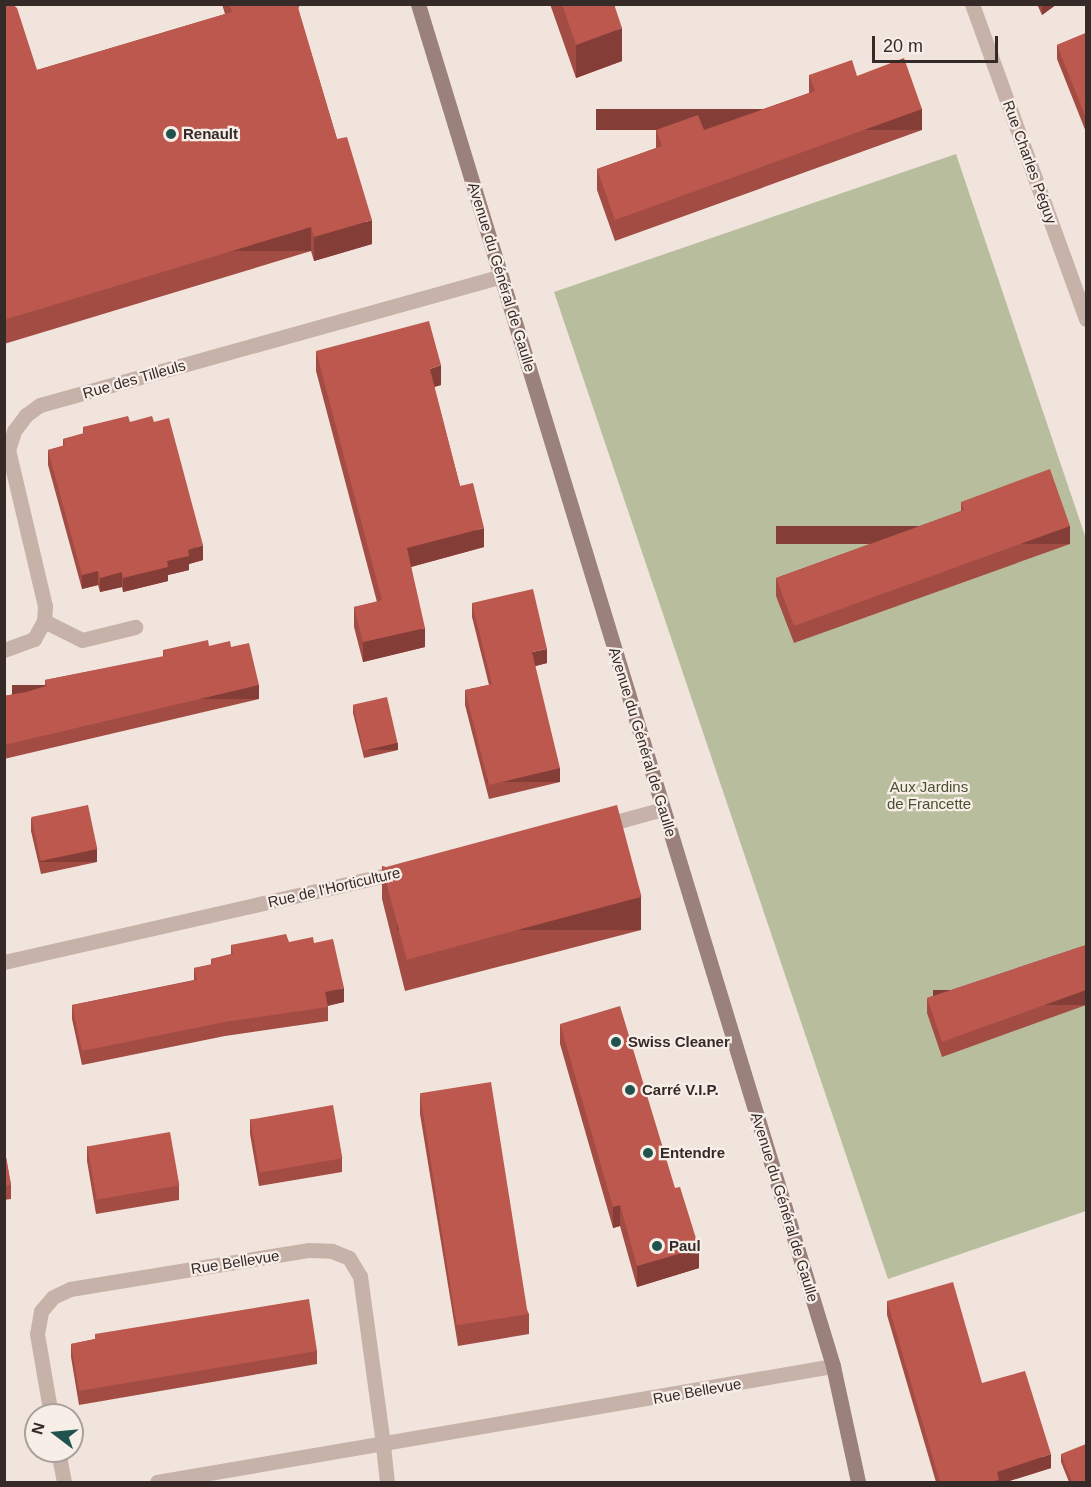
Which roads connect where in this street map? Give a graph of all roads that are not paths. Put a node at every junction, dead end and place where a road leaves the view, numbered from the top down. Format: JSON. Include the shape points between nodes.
{"nodes":[{"id":1,"x":418,"y":4,"type":"edge"},
{"id":2,"x":972,"y":4,"type":"edge"},
{"id":3,"x":501,"y":276,"type":"junction"},
{"id":4,"x":1086,"y":320,"type":"edge"},
{"id":5,"x":44,"y":621,"type":"junction"},
{"id":6,"x":135,"y":627,"type":"dead end"},
{"id":7,"x":4,"y":650,"type":"edge"},
{"id":8,"x":663,"y":809,"type":"junction"},
{"id":9,"x":583,"y":830,"type":"edge"},
{"id":10,"x":421,"y":867,"type":"edge"},
{"id":11,"x":4,"y":962,"type":"edge"},
{"id":12,"x":832,"y":1366,"type":"junction"},
{"id":13,"x":49,"y":1403,"type":"edge"},
{"id":14,"x":383,"y":1445,"type":"junction"},
{"id":15,"x":60,"y":1463,"type":"edge"},
{"id":16,"x":64,"y":1482,"type":"edge"},
{"id":17,"x":157,"y":1482,"type":"edge"},
{"id":18,"x":387,"y":1482,"type":"edge"},
{"id":19,"x":858,"y":1482,"type":"edge"}],
"edges":[{"from":1,"to":3,"type":"main road","name":"Avenue du Général de Gaulle"},
{"from":2,"to":4,"type":"street","name":"Rue Charles Péguy"},
{"from":3,"to":5,"type":"street","name":"Rue des Tilleuls","via":[[40,405],[26,415],[14,431],[8,450],[45,606]]},
{"from":3,"to":8,"type":"main road","name":"Avenue du Général de Gaulle"},
{"from":5,"to":6,"type":"street","via":[[82,640]]},
{"from":5,"to":7,"type":"street","via":[[34,639]]},
{"from":8,"to":9,"type":"street"},
{"from":8,"to":12,"type":"main road","name":"Avenue du Général de Gaulle"},
{"from":10,"to":11,"type":"street","name":"Rue de l'Horticulture"},
{"from":12,"to":14,"type":"street","name":"Rue Bellevue"},
{"from":12,"to":19,"type":"main road","name":"Avenue du Général de Gaulle"},
{"from":13,"to":14,"type":"street","name":"Rue Bellevue","via":[[37,1334],[41,1311],[53,1297],[82,1287],[308,1250],[332,1251],[349,1258],[360,1276]]},
{"from":14,"to":17,"type":"street","name":"Rue Bellevue"},
{"from":14,"to":18,"type":"street"},
{"from":15,"to":16,"type":"street"}]}
